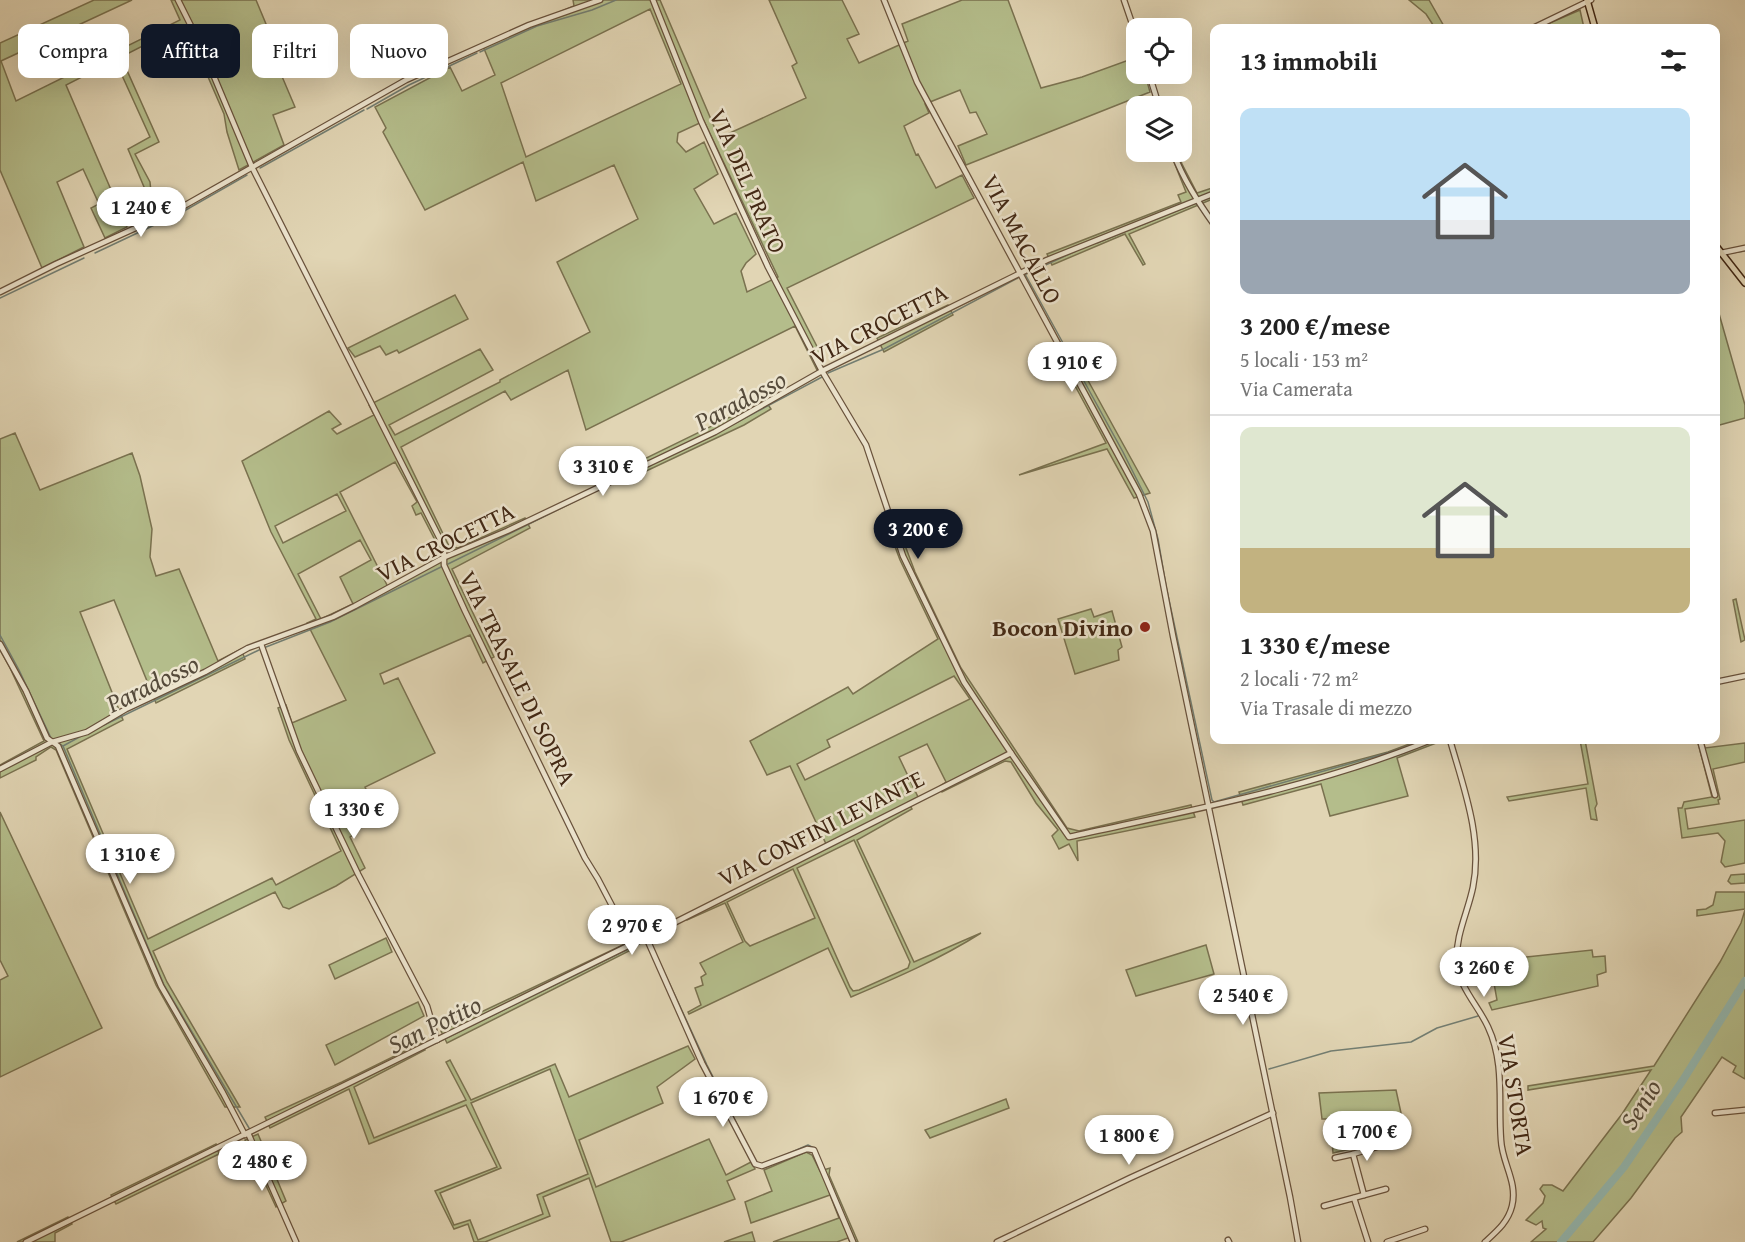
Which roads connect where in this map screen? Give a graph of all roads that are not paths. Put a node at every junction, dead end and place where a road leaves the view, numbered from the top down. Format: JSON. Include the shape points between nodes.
{"nodes":[{"id":1,"x":178,"y":0,"type":"edge"},
{"id":2,"x":600,"y":0,"type":"edge"},
{"id":3,"x":653,"y":0,"type":"edge"},
{"id":4,"x":884,"y":0,"type":"edge"},
{"id":5,"x":1124,"y":0,"type":"edge"},
{"id":6,"x":1589,"y":0,"type":"edge"},
{"id":7,"x":1130,"y":18,"type":"edge"},
{"id":8,"x":1541,"y":24,"type":"edge"},
{"id":9,"x":1594,"y":24,"type":"edge"},
{"id":10,"x":1177,"y":162,"type":"edge"},
{"id":11,"x":252,"y":167,"type":"junction"},
{"id":12,"x":1210,"y":195,"type":"edge"},
{"id":13,"x":1197,"y":201,"type":"junction"},
{"id":14,"x":1210,"y":219,"type":"edge"},
{"id":15,"x":1745,"y":249,"type":"edge"},
{"id":16,"x":1721,"y":253,"type":"joint"},
{"id":17,"x":1020,"y":274,"type":"junction"},
{"id":18,"x":1745,"y":283,"type":"edge"},
{"id":19,"x":0,"y":292,"type":"edge"},
{"id":20,"x":822,"y":371,"type":"junction"},
{"id":21,"x":445,"y":557,"type":"junction"},
{"id":22,"x":0,"y":644,"type":"edge"},
{"id":23,"x":261,"y":644,"type":"junction"},
{"id":24,"x":1745,"y":676,"type":"edge"},
{"id":25,"x":1720,"y":681,"type":"edge"},
{"id":26,"x":52,"y":742,"type":"junction"},
{"id":27,"x":1421,"y":744,"type":"edge"},
{"id":28,"x":1451,"y":744,"type":"edge"},
{"id":29,"x":1701,"y":744,"type":"edge"},
{"id":30,"x":1011,"y":753,"type":"junction"},
{"id":31,"x":0,"y":770,"type":"edge"},
{"id":32,"x":1715,"y":795,"type":"dead end"},
{"id":33,"x":1209,"y":806,"type":"junction"},
{"id":34,"x":646,"y":937,"type":"junction"},
{"id":35,"x":632,"y":944,"type":"junction"},
{"id":36,"x":437,"y":1040,"type":"junction"},
{"id":37,"x":1745,"y":1110,"type":"edge"},
{"id":38,"x":1273,"y":1113,"type":"junction"},
{"id":39,"x":1715,"y":1113,"type":"dead end"},
{"id":40,"x":246,"y":1134,"type":"junction"},
{"id":41,"x":1394,"y":1142,"type":"dead end"},
{"id":42,"x":1353,"y":1154,"type":"junction"},
{"id":43,"x":1335,"y":1158,"type":"dead end"},
{"id":44,"x":1386,"y":1189,"type":"dead end"},
{"id":45,"x":1364,"y":1195,"type":"junction"},
{"id":46,"x":1354,"y":1198,"type":"junction"},
{"id":47,"x":1324,"y":1206,"type":"dead end"},
{"id":48,"x":1425,"y":1229,"type":"dead end"},
{"id":49,"x":26,"y":1242,"type":"edge"},
{"id":50,"x":296,"y":1242,"type":"edge"},
{"id":51,"x":853,"y":1242,"type":"edge"},
{"id":52,"x":997,"y":1242,"type":"edge"},
{"id":53,"x":1298,"y":1242,"type":"edge"},
{"id":54,"x":1368,"y":1242,"type":"edge"},
{"id":55,"x":1387,"y":1242,"type":"edge"},
{"id":56,"x":1485,"y":1242,"type":"edge"}],
"edges":[{"from":1,"to":11,"type":"street","name":"VIA TRASALE DI SOPRA"},
{"from":2,"to":11,"type":"street","via":[[529,25],[406,80]]},
{"from":3,"to":20,"type":"street","name":"VIA DEL PRATO","via":[[701,122],[768,267]]},
{"from":4,"to":17,"type":"street","name":"VIA MACALLO","via":[[917,82]]},
{"from":5,"to":7,"type":"street"},
{"from":6,"to":8,"type":"street"},
{"from":6,"to":9,"type":"main road"},
{"from":10,"to":13,"type":"street"},
{"from":11,"to":19,"type":"street","via":[[182,207]]},
{"from":11,"to":21,"type":"street","name":"VIA TRASALE DI SOPRA","via":[[444,547]]},
{"from":12,"to":13,"type":"street","name":"VIA CROCETTA"},
{"from":13,"to":14,"type":"street"},
{"from":13,"to":17,"type":"street","name":"VIA CROCETTA","via":[[1071,249]]},
{"from":15,"to":16,"type":"street"},
{"from":16,"to":18,"type":"main road"},
{"from":17,"to":20,"type":"street","name":"VIA CROCETTA"},
{"from":17,"to":33,"type":"street","name":"VIA MACALLO","via":[[1139,494],[1153,531]]},
{"from":20,"to":21,"type":"street","name":"VIA CROCETTA","via":[[715,432]]},
{"from":20,"to":30,"type":"street","name":"VIA DEL PRATO","via":[[866,446],[903,556],[964,682]]},
{"from":21,"to":23,"type":"street","name":"VIA CROCETTA","via":[[333,617]]},
{"from":21,"to":35,"type":"street","name":"VIA TRASALE DI SOPRA","via":[[444,565],[465,611],[585,858]]},
{"from":22,"to":26,"type":"street"},
{"from":23,"to":26,"type":"street","name":"VIA CROCETTA","via":[[87,732]]},
{"from":23,"to":36,"type":"street","via":[[299,752],[427,1006]]},
{"from":24,"to":25,"type":"street"},
{"from":26,"to":31,"type":"street","name":"VIA CROCETTA"},
{"from":26,"to":40,"type":"street","via":[[58,747],[161,986]]},
{"from":27,"to":33,"type":"street","via":[[1334,774]]},
{"from":28,"to":56,"type":"street","name":"VIA STORTA","via":[[1468,801],[1476,862],[1459,936],[1457,965],[1464,988],[1488,1027],[1497,1052],[1501,1142],[1514,1191],[1508,1217]]},
{"from":29,"to":32,"type":"street"},
{"from":30,"to":33,"type":"street","via":[[1070,837]]},
{"from":30,"to":34,"type":"street","name":"VIA CONFINI LEVANTE"},
{"from":33,"to":38,"type":"street","name":"VIA MACALLO"},
{"from":34,"to":35,"type":"street","name":"VIA CONFINI LEVANTE"},
{"from":34,"to":51,"type":"street","via":[[702,1063],[755,1164],[762,1166],[807,1149],[814,1150]]},
{"from":35,"to":36,"type":"street","name":"VIA CONFINI LEVANTE"},
{"from":36,"to":40,"type":"street","name":"VIA CONFINI LEVANTE"},
{"from":37,"to":39,"type":"street"},
{"from":38,"to":52,"type":"street"},
{"from":38,"to":53,"type":"street","name":"VIA MACALLO"},
{"from":40,"to":49,"type":"street","name":"VIA CONFINI LEVANTE"},
{"from":40,"to":50,"type":"street"},
{"from":41,"to":42,"type":"street"},
{"from":42,"to":43,"type":"street"},
{"from":42,"to":45,"type":"street"},
{"from":44,"to":45,"type":"street"},
{"from":45,"to":46,"type":"street"},
{"from":46,"to":47,"type":"street"},
{"from":46,"to":54,"type":"street"},
{"from":48,"to":55,"type":"street"}]}
